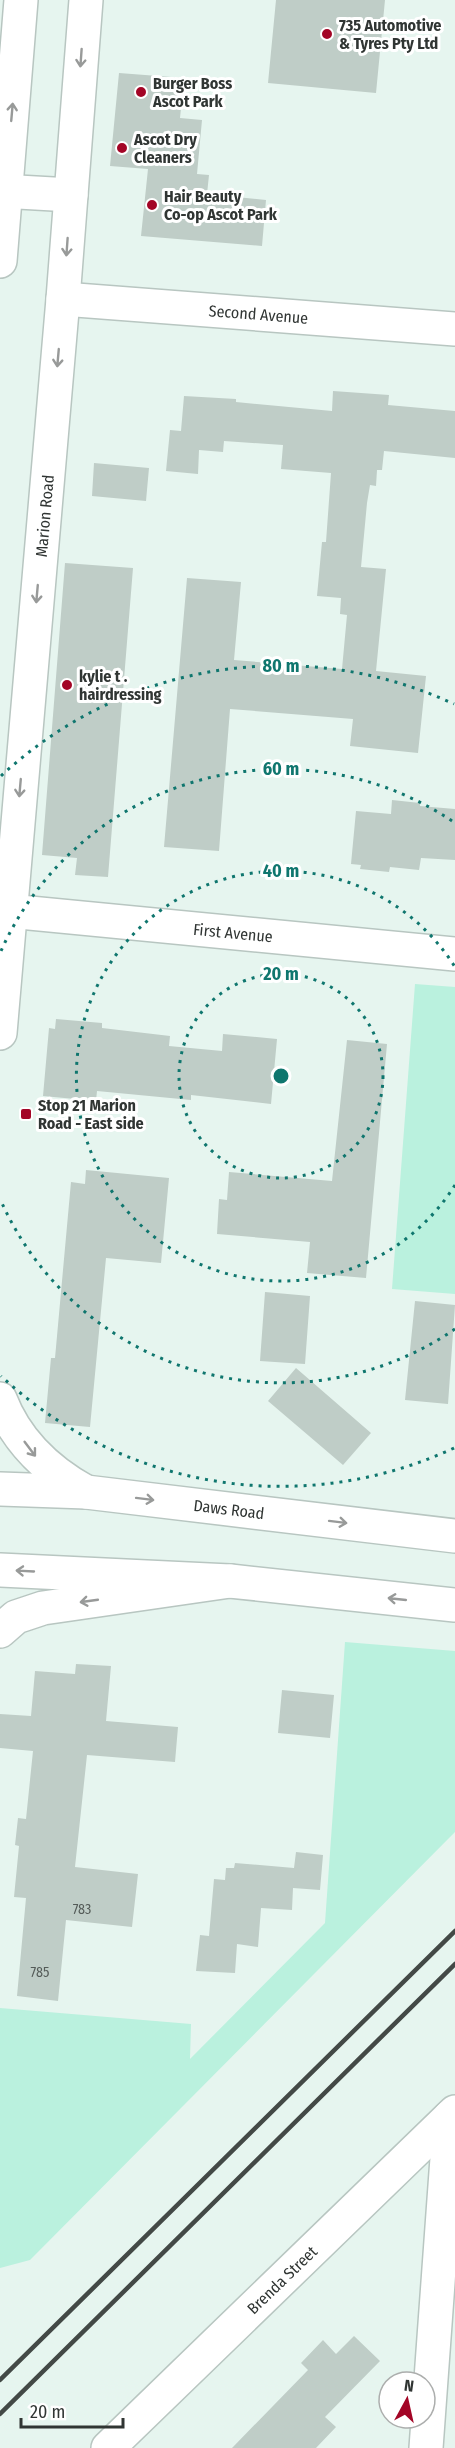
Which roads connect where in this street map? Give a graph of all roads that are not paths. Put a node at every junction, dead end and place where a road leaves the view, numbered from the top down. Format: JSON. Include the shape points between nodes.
{"nodes":[{"id":1,"x":21,"y":0,"type":"edge"},
{"id":2,"x":86,"y":0,"type":"edge"},
{"id":3,"x":3,"y":191,"type":"edge"},
{"id":4,"x":71,"y":195,"type":"junction"},
{"id":5,"x":0,"y":261,"type":"edge"},
{"id":6,"x":63,"y":299,"type":"junction"},
{"id":7,"x":455,"y":329,"type":"edge"},
{"id":8,"x":9,"y":911,"type":"junction"},
{"id":9,"x":455,"y":954,"type":"edge"},
{"id":10,"x":0,"y":1033,"type":"edge"},
{"id":11,"x":0,"y":1399,"type":"edge"},
{"id":12,"x":0,"y":1489,"type":"edge"},
{"id":13,"x":86,"y":1492,"type":"junction"},
{"id":14,"x":455,"y":1536,"type":"edge"},
{"id":15,"x":0,"y":1570,"type":"edge"},
{"id":16,"x":230,"y":1581,"type":"junction"},
{"id":17,"x":455,"y":1605,"type":"edge"},
{"id":18,"x":0,"y":1631,"type":"edge"},
{"id":19,"x":452,"y":2114,"type":"edge"},
{"id":20,"x":108,"y":2448,"type":"edge"},
{"id":21,"x":426,"y":2448,"type":"edge"}],
"edges":[{"from":3,"to":1,"type":"main road","one_way":true},
{"from":2,"to":4,"type":"main road","name":"Marion Road","one_way":true},
{"from":3,"to":4,"type":"main road"},
{"from":3,"to":5,"type":"main road"},
{"from":4,"to":6,"type":"main road","name":"Marion Road","one_way":true},
{"from":6,"to":7,"type":"main road","name":"Second Avenue"},
{"from":6,"to":8,"type":"main road","name":"Marion Road","one_way":true},
{"from":8,"to":9,"type":"main road","name":"First Avenue"},
{"from":8,"to":10,"type":"main road","name":"Marion Road"},
{"from":11,"to":13,"type":"main road","one_way":true,"via":[[38,1459]]},
{"from":12,"to":13,"type":"main road","name":"Daws Road"},
{"from":13,"to":14,"type":"main road","name":"Daws Road","one_way":true},
{"from":16,"to":15,"type":"main road","one_way":true},
{"from":17,"to":16,"type":"main road","one_way":true},
{"from":16,"to":18,"type":"main road","one_way":true,"via":[[43,1608],[16,1617]]},
{"from":19,"to":20,"type":"main road","name":"Brenda Street"},
{"from":19,"to":21,"type":"main road"}]}
